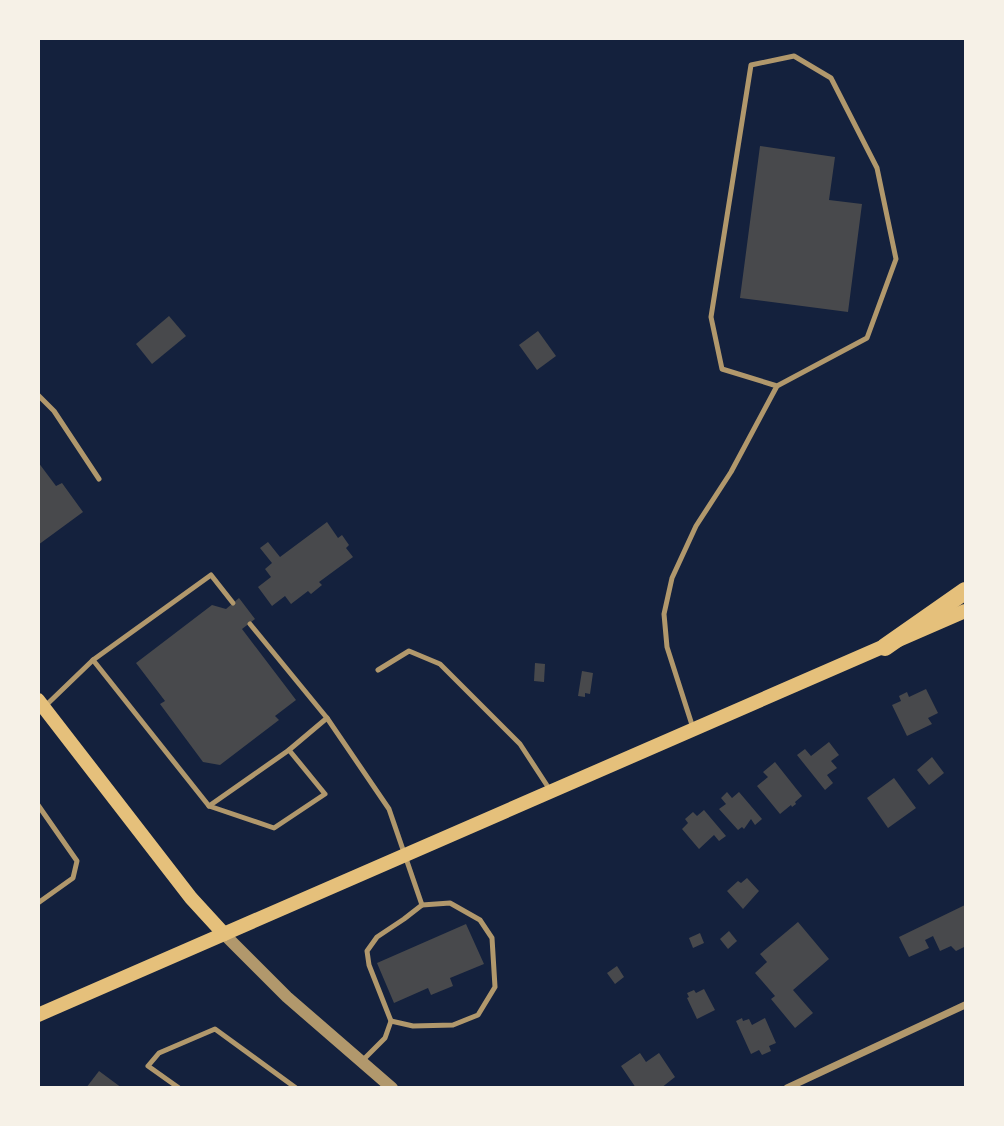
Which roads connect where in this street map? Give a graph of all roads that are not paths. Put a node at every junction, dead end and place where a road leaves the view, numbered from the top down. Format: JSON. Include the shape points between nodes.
{"nodes":[{"id":1,"x":777,"y":386,"type":"junction"},
{"id":2,"x":38,"y":395,"type":"edge"},
{"id":3,"x":99,"y":479,"type":"dead end"},
{"id":4,"x":965,"y":591,"type":"edge"},
{"id":5,"x":233,"y":603,"type":"dead end"},
{"id":6,"x":965,"y":611,"type":"edge"},
{"id":7,"x":250,"y":624,"type":"dead end"},
{"id":8,"x":885,"y":647,"type":"junction"},
{"id":9,"x":93,"y":660,"type":"junction"},
{"id":10,"x":378,"y":670,"type":"dead end"},
{"id":11,"x":40,"y":706,"type":"edge"},
{"id":12,"x":327,"y":718,"type":"junction"},
{"id":13,"x":694,"y":732,"type":"junction"},
{"id":14,"x":289,"y":750,"type":"junction"},
{"id":15,"x":552,"y":793,"type":"junction"},
{"id":16,"x":38,"y":804,"type":"edge"},
{"id":17,"x":209,"y":806,"type":"junction"},
{"id":18,"x":404,"y":857,"type":"junction"},
{"id":19,"x":38,"y":903,"type":"edge"},
{"id":20,"x":422,"y":905,"type":"junction"},
{"id":21,"x":224,"y":934,"type":"junction"},
{"id":22,"x":965,"y":1005,"type":"edge"},
{"id":23,"x":38,"y":1016,"type":"edge"},
{"id":24,"x":391,"y":1021,"type":"junction"},
{"id":25,"x":361,"y":1062,"type":"junction"},
{"id":26,"x":179,"y":1087,"type":"edge"},
{"id":27,"x":296,"y":1087,"type":"edge"},
{"id":28,"x":392,"y":1087,"type":"edge"},
{"id":29,"x":787,"y":1087,"type":"edge"}],
"edges":[{"from":1,"to":1,"type":"lane","via":[[867,338],[896,259],[877,168],[831,78],[794,55],[751,65],[711,317],[722,369]]},
{"from":1,"to":13,"type":"lane","via":[[696,526],[673,578],[664,614],[667,647]]},
{"from":2,"to":3,"type":"lane","via":[[54,411]]},
{"from":4,"to":8,"type":"highway"},
{"from":5,"to":9,"type":"lane","via":[[211,575]]},
{"from":6,"to":8,"type":"main road"},
{"from":7,"to":12,"type":"lane"},
{"from":8,"to":13,"type":"main road"},
{"from":9,"to":11,"type":"lane"},
{"from":9,"to":17,"type":"lane"},
{"from":10,"to":15,"type":"lane","via":[[409,651],[440,664],[520,744]]},
{"from":11,"to":21,"type":"main road"},
{"from":12,"to":14,"type":"lane"},
{"from":12,"to":18,"type":"lane","via":[[389,809]]},
{"from":13,"to":15,"type":"main road"},
{"from":14,"to":17,"type":"lane"},
{"from":14,"to":17,"type":"lane","via":[[325,794],[274,828]]},
{"from":15,"to":18,"type":"main road"},
{"from":16,"to":19,"type":"lane","via":[[77,860],[74,878]]},
{"from":18,"to":20,"type":"lane"},
{"from":18,"to":21,"type":"main road"},
{"from":20,"to":24,"type":"lane","via":[[377,937],[367,951]]},
{"from":20,"to":24,"type":"lane","via":[[450,903],[480,920],[492,938],[495,987],[478,1015],[453,1025],[413,1026]]},
{"from":21,"to":23,"type":"main road"},
{"from":21,"to":25,"type":"street"},
{"from":22,"to":29,"type":"street"},
{"from":24,"to":25,"type":"lane","via":[[385,1038]]},
{"from":25,"to":28,"type":"street"},
{"from":26,"to":27,"type":"lane","via":[[148,1066],[159,1053],[215,1029]]}]}
